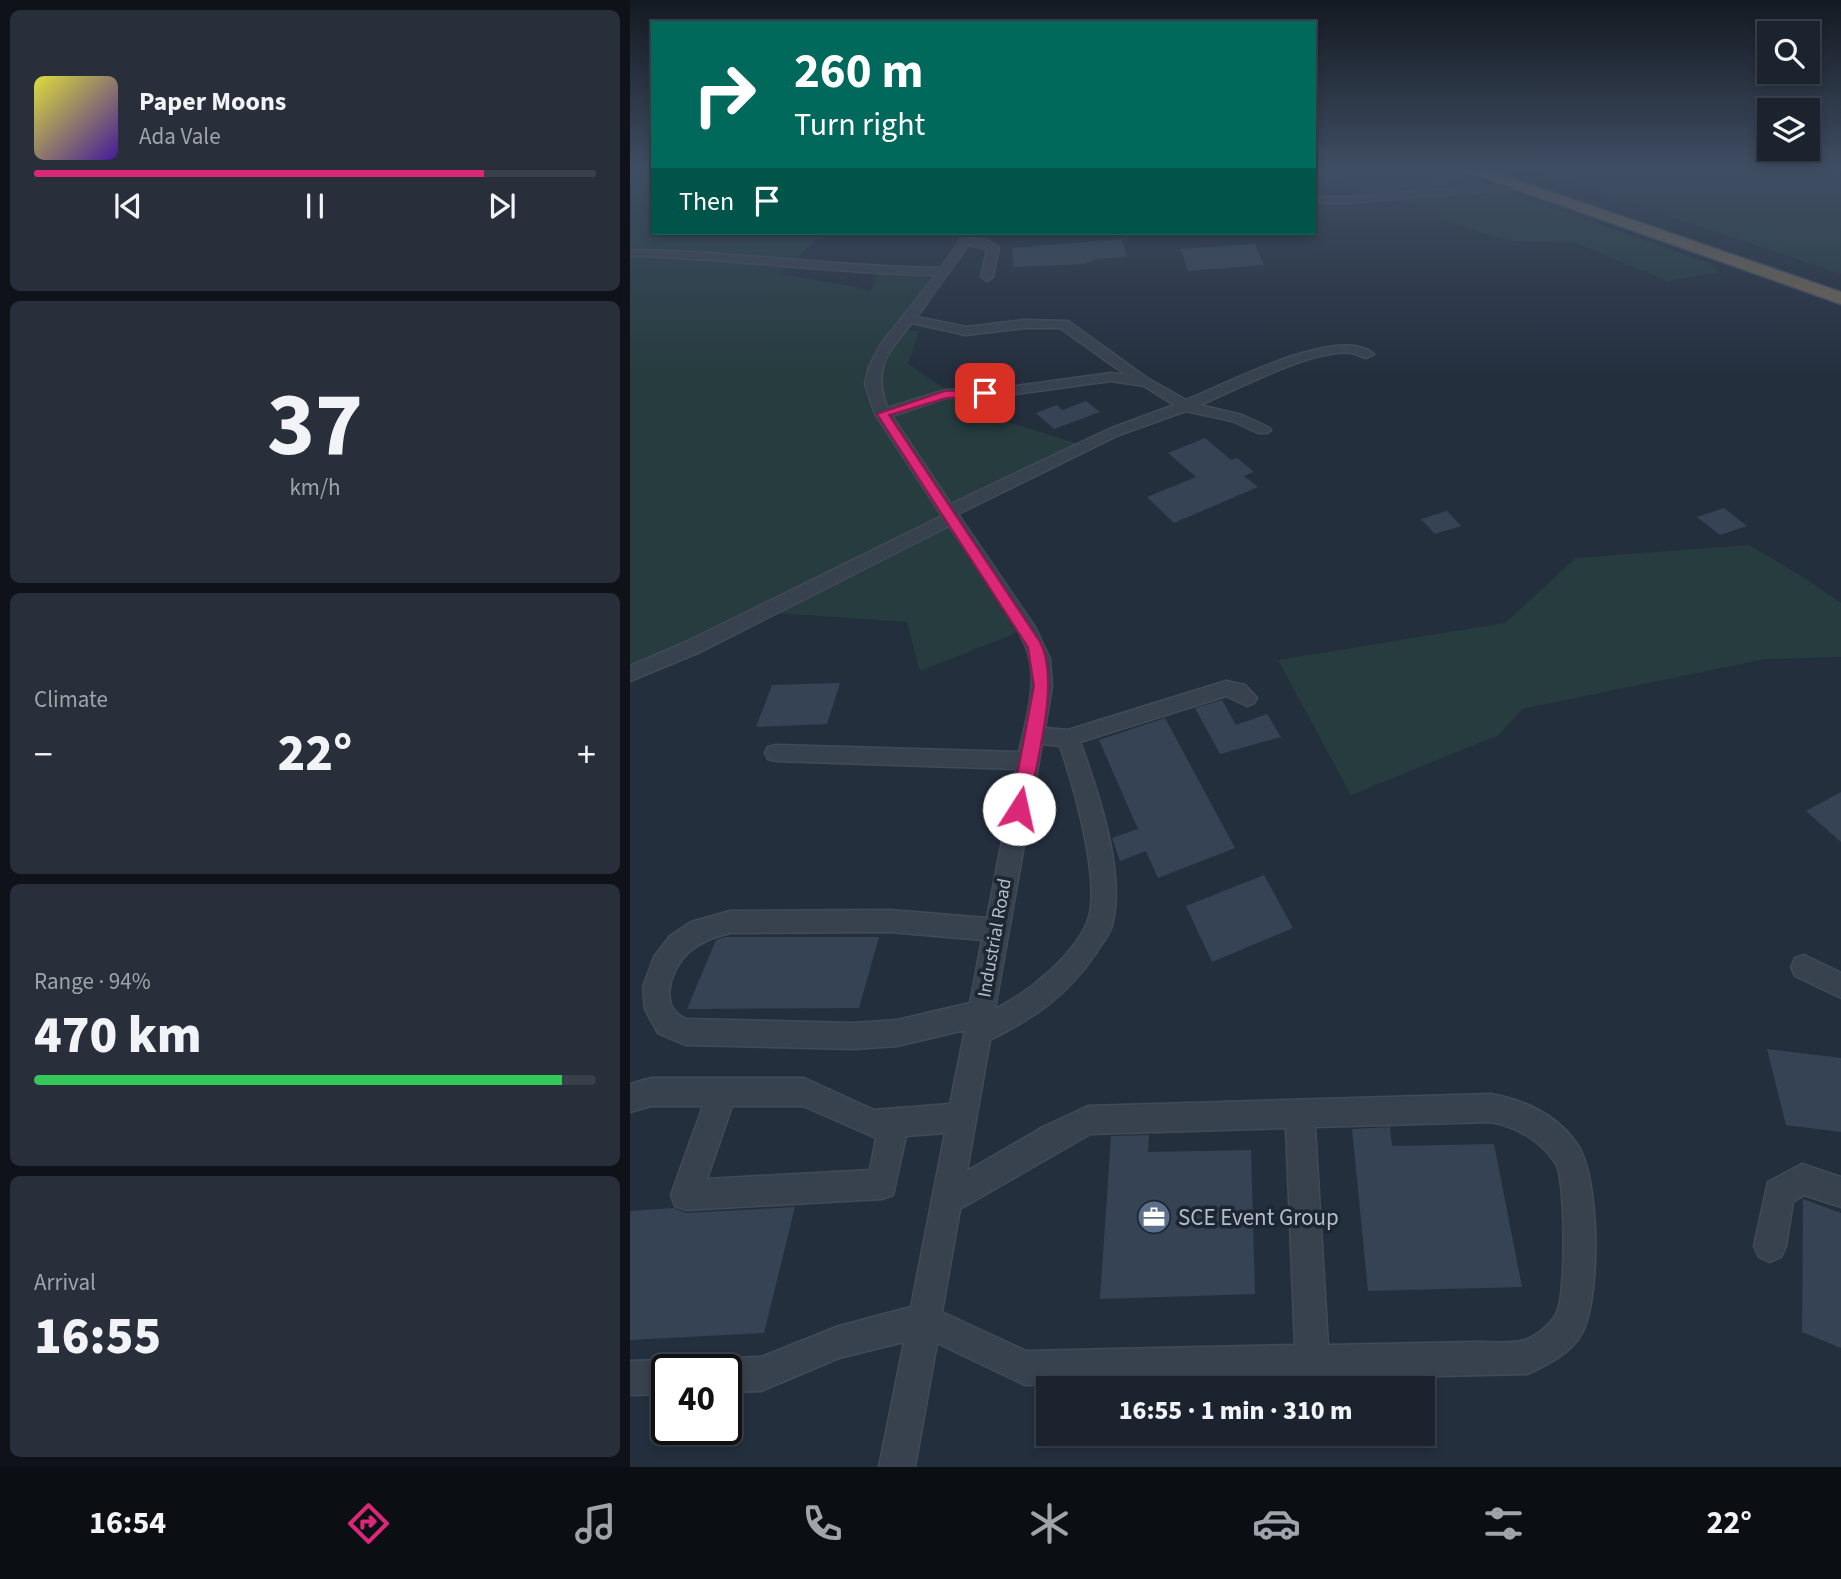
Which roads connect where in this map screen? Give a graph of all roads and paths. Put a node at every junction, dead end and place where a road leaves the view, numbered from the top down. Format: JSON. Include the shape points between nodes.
{"nodes":[{"id":1,"x":968,"y":237,"type":"edge"},
{"id":2,"x":969,"y":237,"type":"edge"},
{"id":3,"x":1669,"y":237,"type":"edge"},
{"id":4,"x":1697,"y":237,"type":"edge"},
{"id":5,"x":630,"y":253,"type":"edge"},
{"id":6,"x":944,"y":272,"type":"junction"},
{"id":7,"x":987,"y":277,"type":"dead end"},
{"id":8,"x":1841,"y":287,"type":"edge"},
{"id":9,"x":1841,"y":298,"type":"edge"},
{"id":10,"x":909,"y":319,"type":"junction"},
{"id":11,"x":1367,"y":355,"type":"dead end"},
{"id":12,"x":1146,"y":382,"type":"junction"},
{"id":13,"x":1185,"y":406,"type":"junction"},
{"id":14,"x":882,"y":414,"type":"junction"},
{"id":15,"x":1263,"y":430,"type":"dead end"},
{"id":16,"x":950,"y":515,"type":"junction"},
{"id":17,"x":630,"y":674,"type":"edge"},
{"id":18,"x":1247,"y":698,"type":"dead end"},
{"id":19,"x":1033,"y":735,"type":"junction"},
{"id":20,"x":1068,"y":738,"type":"junction"},
{"id":21,"x":776,"y":753,"type":"dead end"},
{"id":22,"x":1028,"y":761,"type":"junction"},
{"id":23,"x":997,"y":930,"type":"junction"},
{"id":24,"x":1804,"y":967,"type":"dead end"},
{"id":25,"x":1841,"y":986,"type":"edge"},
{"id":26,"x":980,"y":1023,"type":"junction"},
{"id":27,"x":722,"y":1093,"type":"junction"},
{"id":28,"x":630,"y":1098,"type":"edge"},
{"id":29,"x":1300,"y":1114,"type":"junction"},
{"id":30,"x":962,"y":1117,"type":"junction"},
{"id":31,"x":894,"y":1122,"type":"junction"},
{"id":32,"x":1841,"y":1192,"type":"edge"},
{"id":33,"x":947,"y":1200,"type":"junction"},
{"id":34,"x":1770,"y":1246,"type":"dead end"},
{"id":35,"x":924,"y":1320,"type":"junction"},
{"id":36,"x":1312,"y":1362,"type":"junction"},
{"id":37,"x":742,"y":1375,"type":"edge"},
{"id":38,"x":651,"y":1377,"type":"edge"},
{"id":39,"x":630,"y":1378,"type":"edge"},
{"id":40,"x":897,"y":1467,"type":"edge"}],
"edges":[{"from":1,"to":6,"type":"street","name":"Industrial Road"},
{"from":2,"to":7,"type":"street","via":[[993,247]]},
{"from":3,"to":9,"type":"highway"},
{"from":4,"to":8,"type":"highway"},
{"from":5,"to":6,"type":"street","via":[[673,252],[859,270]]},
{"from":6,"to":10,"type":"street","name":"Industrial Road"},
{"from":10,"to":12,"type":"street","via":[[966,331],[1063,324]]},
{"from":10,"to":14,"type":"street","name":"Industrial Road","via":[[888,344],[873,377]]},
{"from":11,"to":13,"type":"street","via":[[1351,349],[1325,351]]},
{"from":12,"to":13,"type":"street"},
{"from":12,"to":14,"type":"street","via":[[1111,377],[1001,392],[945,394]]},
{"from":13,"to":15,"type":"street","via":[[1237,418]]},
{"from":13,"to":16,"type":"street","via":[[1114,432]]},
{"from":14,"to":16,"type":"street","name":"Industrial Road"},
{"from":16,"to":17,"type":"street","via":[[693,647]]},
{"from":16,"to":19,"type":"street","name":"Industrial Road","via":[[1040,659],[1042,686]]},
{"from":18,"to":20,"type":"street","via":[[1226,688]]},
{"from":19,"to":20,"type":"street"},
{"from":19,"to":22,"type":"street","name":"Industrial Road"},
{"from":20,"to":26,"type":"street","via":[[1104,872],[1100,925],[1070,969],[1025,1008]]},
{"from":21,"to":22,"type":"street"},
{"from":22,"to":23,"type":"street","name":"Industrial Road"},
{"from":23,"to":26,"type":"street","name":"Industrial Road"},
{"from":23,"to":26,"type":"street","via":[[891,920],[730,922],[700,930],[679,944],[663,966],[656,987],[658,1009],[667,1024],[686,1032],[854,1036]]},
{"from":24,"to":25,"type":"street"},
{"from":26,"to":30,"type":"street","name":"Industrial Road"},
{"from":27,"to":28,"type":"street","via":[[651,1092]]},
{"from":27,"to":31,"type":"street","via":[[804,1093],[873,1124]]},
{"from":27,"to":31,"type":"street","via":[[686,1195],[882,1184]]},
{"from":29,"to":33,"type":"street","via":[[1088,1120]]},
{"from":29,"to":36,"type":"street"},
{"from":29,"to":36,"type":"street","via":[[1491,1108],[1518,1114],[1559,1143],[1573,1165],[1578,1286],[1574,1314],[1558,1340],[1527,1357]]},
{"from":30,"to":31,"type":"street"},
{"from":30,"to":33,"type":"street","name":"Industrial Road"},
{"from":32,"to":34,"type":"street","via":[[1802,1179],[1779,1193]]},
{"from":33,"to":35,"type":"street","name":"Industrial Road"},
{"from":35,"to":36,"type":"street","via":[[1025,1368]]},
{"from":35,"to":37,"type":"street","via":[[839,1342],[761,1374]]},
{"from":35,"to":40,"type":"street","name":"Industrial Road"},
{"from":38,"to":39,"type":"street"}]}
